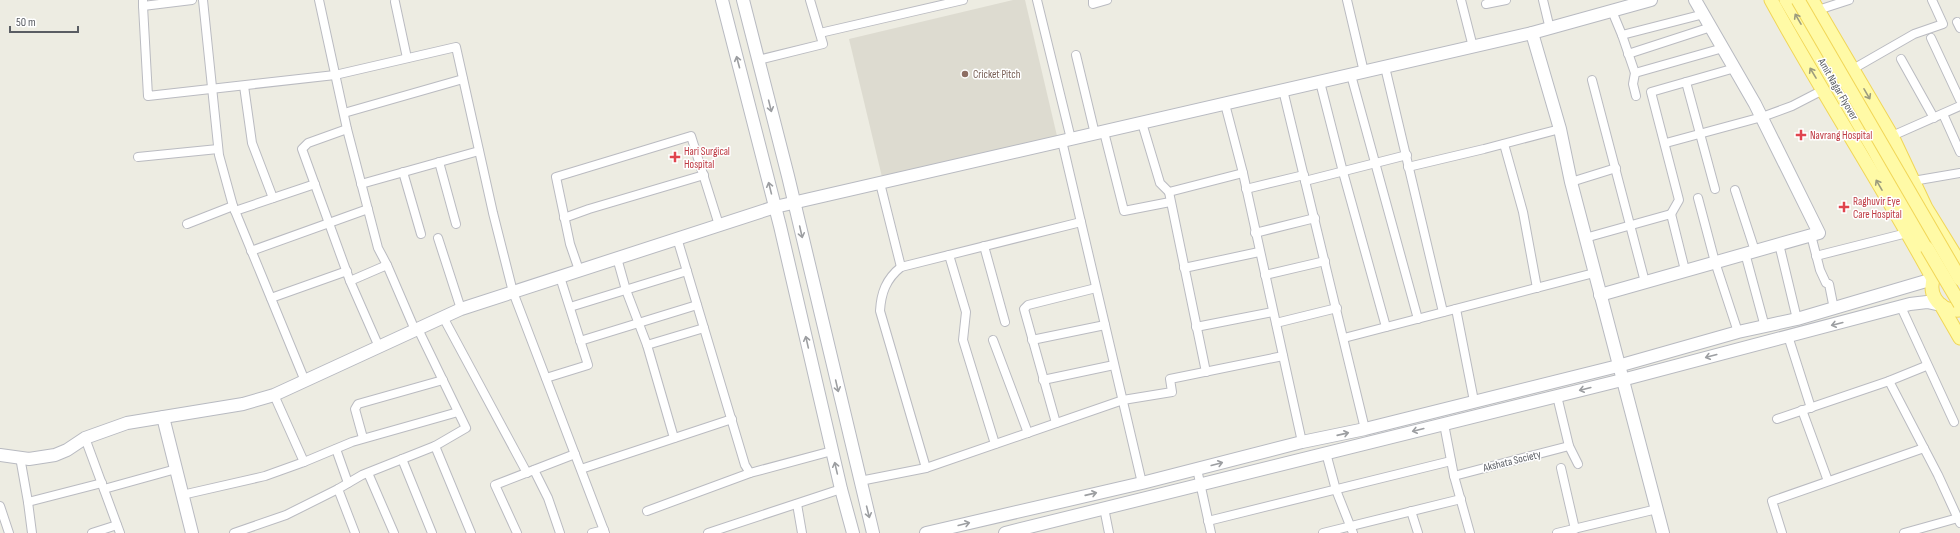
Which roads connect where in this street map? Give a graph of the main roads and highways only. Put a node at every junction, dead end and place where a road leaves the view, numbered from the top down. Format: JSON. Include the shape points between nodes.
{"nodes":[{"id":1,"x":1771,"y":0,"type":"edge"},
{"id":2,"x":1786,"y":0,"type":"edge"},
{"id":3,"x":1798,"y":0,"type":"edge"},
{"id":4,"x":1815,"y":5,"type":"edge"},
{"id":5,"x":1960,"y":264,"type":"edge"},
{"id":6,"x":1960,"y":279,"type":"edge"},
{"id":7,"x":1933,"y":280,"type":"junction"},
{"id":8,"x":1960,"y":304,"type":"edge"},
{"id":9,"x":1940,"y":306,"type":"junction"},
{"id":10,"x":1960,"y":310,"type":"edge"},
{"id":11,"x":1960,"y":338,"type":"edge"}],
"edges":[{"from":7,"to":1,"type":"main road","one_way":true},
{"from":8,"to":2,"type":"main road","name":"Amit Nagar Flyover","one_way":true,"bridge":true},
{"from":3,"to":6,"type":"main road","name":"Amit Nagar Flyover","bridge":true},
{"from":4,"to":5,"type":"main road","one_way":true,"via":[[1892,136],[1926,208]]},
{"from":5,"to":7,"type":"main road","via":[[1941,268]]},
{"from":7,"to":9,"type":"main road","via":[[1932,294]]},
{"from":9,"to":10,"type":"main road"},
{"from":9,"to":11,"type":"main road"}]}
